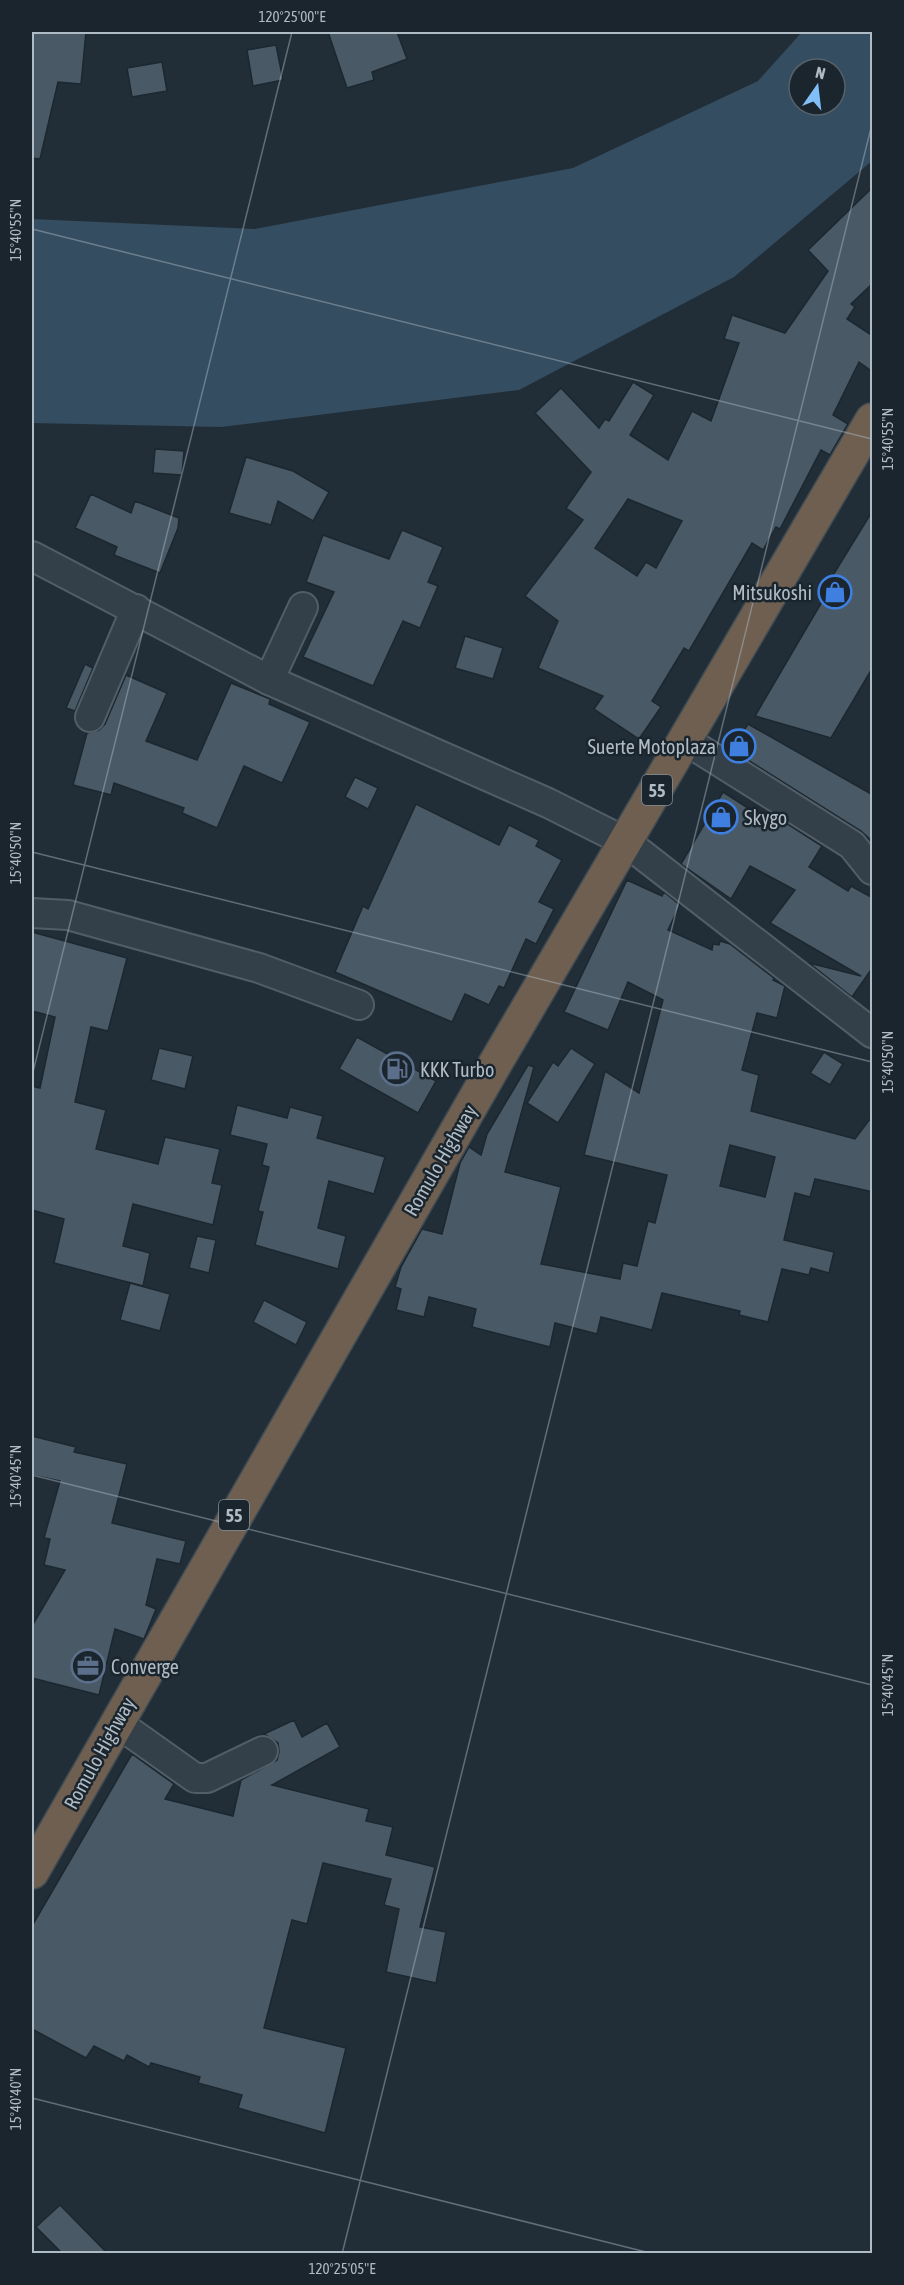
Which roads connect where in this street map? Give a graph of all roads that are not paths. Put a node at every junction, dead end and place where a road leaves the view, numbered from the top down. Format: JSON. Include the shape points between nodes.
{"nodes":[{"id":1,"x":873,"y":420,"type":"edge"},
{"id":2,"x":32,"y":556,"type":"edge"},
{"id":3,"x":303,"y":607,"type":"dead end"},
{"id":4,"x":136,"y":609,"type":"junction"},
{"id":5,"x":269,"y":680,"type":"junction"},
{"id":6,"x":90,"y":717,"type":"dead end"},
{"id":7,"x":685,"y":741,"type":"junction"},
{"id":8,"x":626,"y":842,"type":"junction"},
{"id":9,"x":873,"y":870,"type":"edge"},
{"id":10,"x":32,"y":913,"type":"edge"},
{"id":11,"x":359,"y":1005,"type":"dead end"},
{"id":12,"x":873,"y":1033,"type":"edge"},
{"id":13,"x":116,"y":1722,"type":"junction"},
{"id":14,"x":263,"y":1751,"type":"dead end"},
{"id":15,"x":32,"y":1872,"type":"edge"}],
"edges":[{"from":1,"to":7,"type":"highway","name":"Romulo Highway","number":"55"},
{"from":2,"to":4,"type":"street"},
{"from":3,"to":5,"type":"street"},
{"from":4,"to":5,"type":"street"},
{"from":4,"to":6,"type":"street"},
{"from":5,"to":8,"type":"street","via":[[548,803]]},
{"from":7,"to":8,"type":"highway","name":"Romulo Highway","number":"55"},
{"from":7,"to":9,"type":"street","via":[[852,845]]},
{"from":8,"to":12,"type":"street"},
{"from":8,"to":13,"type":"highway","name":"Romulo Highway","number":"55"},
{"from":10,"to":11,"type":"street","via":[[68,915],[259,968]]},
{"from":13,"to":14,"type":"street","via":[[195,1778],[207,1778]]},
{"from":13,"to":15,"type":"highway","name":"Romulo Highway","number":"55"}]}
